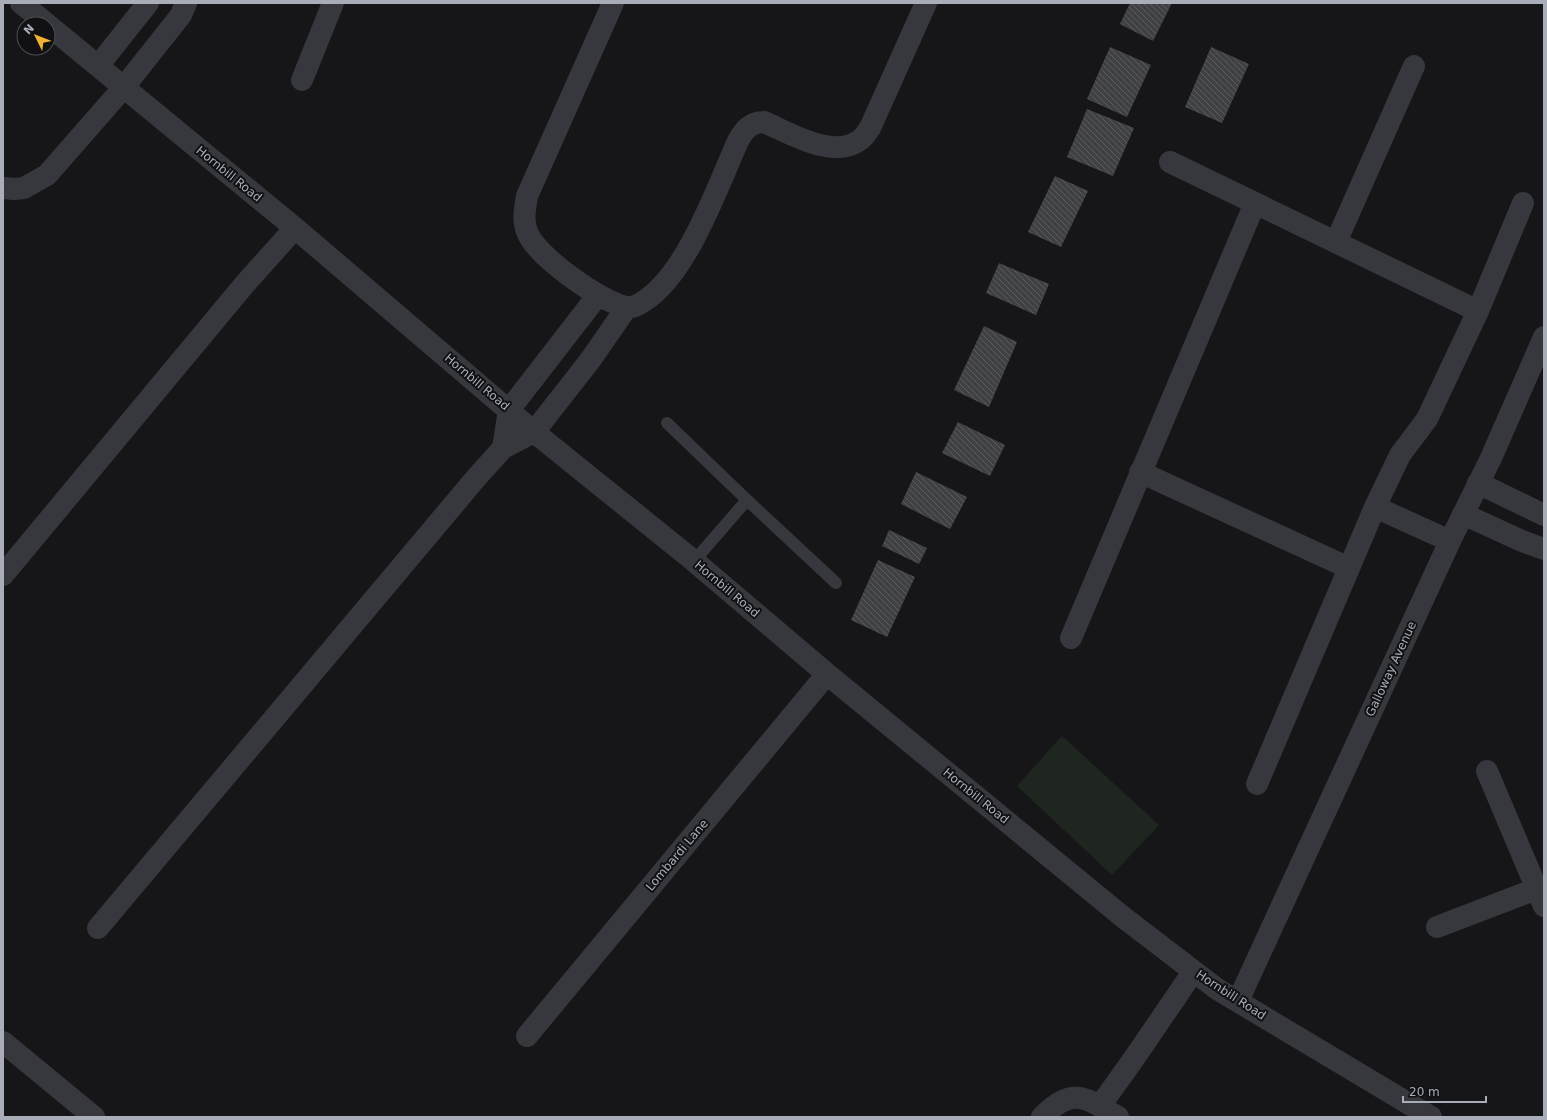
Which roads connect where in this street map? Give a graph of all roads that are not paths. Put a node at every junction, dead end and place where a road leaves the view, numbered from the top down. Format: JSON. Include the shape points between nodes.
{"nodes":[{"id":1,"x":21,"y":3,"type":"edge"},
{"id":2,"x":148,"y":3,"type":"edge"},
{"id":3,"x":186,"y":3,"type":"edge"},
{"id":4,"x":333,"y":3,"type":"edge"},
{"id":5,"x":613,"y":3,"type":"edge"},
{"id":6,"x":926,"y":3,"type":"edge"},
{"id":7,"x":36,"y":16,"type":"edge"},
{"id":8,"x":56,"y":32,"type":"edge"},
{"id":9,"x":98,"y":66,"type":"junction"},
{"id":10,"x":1414,"y":66,"type":"dead end"},
{"id":11,"x":302,"y":80,"type":"dead end"},
{"id":12,"x":124,"y":87,"type":"junction"},
{"id":13,"x":1170,"y":162,"type":"dead end"},
{"id":14,"x":3,"y":188,"type":"edge"},
{"id":15,"x":1255,"y":203,"type":"junction"},
{"id":16,"x":1524,"y":203,"type":"dead end"},
{"id":17,"x":295,"y":228,"type":"junction"},
{"id":18,"x":1336,"y":242,"type":"junction"},
{"id":19,"x":598,"y":296,"type":"junction"},
{"id":20,"x":627,"y":307,"type":"junction"},
{"id":21,"x":1478,"y":311,"type":"junction"},
{"id":22,"x":1544,"y":337,"type":"edge"},
{"id":23,"x":509,"y":410,"type":"junction"},
{"id":24,"x":667,"y":423,"type":"dead end"},
{"id":25,"x":534,"y":432,"type":"junction"},
{"id":26,"x":503,"y":448,"type":"junction"},
{"id":27,"x":1140,"y":472,"type":"junction"},
{"id":28,"x":1478,"y":483,"type":"junction"},
{"id":29,"x":746,"y":500,"type":"junction"},
{"id":30,"x":1375,"y":507,"type":"junction"},
{"id":31,"x":1463,"y":514,"type":"junction"},
{"id":32,"x":1544,"y":515,"type":"edge"},
{"id":33,"x":1450,"y":541,"type":"junction"},
{"id":34,"x":1544,"y":548,"type":"edge"},
{"id":35,"x":694,"y":562,"type":"junction"},
{"id":36,"x":1349,"y":568,"type":"junction"},
{"id":37,"x":3,"y":574,"type":"edge"},
{"id":38,"x":836,"y":583,"type":"dead end"},
{"id":39,"x":1071,"y":638,"type":"dead end"},
{"id":40,"x":827,"y":674,"type":"junction"},
{"id":41,"x":1487,"y":771,"type":"dead end"},
{"id":42,"x":1257,"y":784,"type":"dead end"},
{"id":43,"x":1542,"y":894,"type":"edge"},
{"id":44,"x":1438,"y":927,"type":"dead end"},
{"id":45,"x":98,"y":928,"type":"dead end"},
{"id":46,"x":1193,"y":972,"type":"junction"},
{"id":47,"x":1238,"y":1001,"type":"junction"},
{"id":48,"x":527,"y":1036,"type":"dead end"},
{"id":49,"x":3,"y":1042,"type":"edge"},
{"id":50,"x":1109,"y":1112,"type":"edge"},
{"id":51,"x":94,"y":1117,"type":"edge"},
{"id":52,"x":1042,"y":1117,"type":"edge"},
{"id":53,"x":1431,"y":1117,"type":"edge"}],
"edges":[{"from":1,"to":7,"type":"street","name":"Hornbill Road"},
{"from":2,"to":9,"type":"street"},
{"from":3,"to":12,"type":"street","via":[[180,15]]},
{"from":4,"to":11,"type":"street"},
{"from":5,"to":19,"type":"street","via":[[527,196],[524,218],[527,233],[538,248],[553,263]]},
{"from":6,"to":20,"type":"street","via":[[870,128],[860,139],[850,145],[832,147],[810,142],[764,122],[748,126],[683,258],[656,292],[633,307]]},
{"from":8,"to":9,"type":"street","name":"Hornbill Road"},
{"from":9,"to":12,"type":"street","name":"Hornbill Road"},
{"from":10,"to":18,"type":"street"},
{"from":12,"to":14,"type":"street","via":[[47,175],[24,188]]},
{"from":12,"to":17,"type":"street","name":"Hornbill Road"},
{"from":13,"to":15,"type":"street"},
{"from":15,"to":18,"type":"street"},
{"from":15,"to":27,"type":"street"},
{"from":16,"to":21,"type":"street"},
{"from":17,"to":23,"type":"street","name":"Hornbill Road"},
{"from":17,"to":37,"type":"street","via":[[244,285]]},
{"from":18,"to":21,"type":"street"},
{"from":19,"to":20,"type":"street"},
{"from":19,"to":23,"type":"street"},
{"from":20,"to":25,"type":"street","via":[[591,359]]},
{"from":21,"to":30,"type":"street","via":[[1427,419],[1400,455]]},
{"from":22,"to":28,"type":"street","name":"Galloway Avenue"},
{"from":23,"to":25,"type":"street","name":"Hornbill Road"},
{"from":23,"to":26,"type":"street"},
{"from":24,"to":29,"type":"lane"},
{"from":25,"to":26,"type":"street"},
{"from":25,"to":35,"type":"street","name":"Hornbill Road"},
{"from":26,"to":45,"type":"street","via":[[470,484]]},
{"from":27,"to":36,"type":"street"},
{"from":27,"to":39,"type":"street"},
{"from":28,"to":31,"type":"street","name":"Galloway Avenue"},
{"from":28,"to":32,"type":"street"},
{"from":29,"to":35,"type":"lane"},
{"from":29,"to":38,"type":"lane"},
{"from":30,"to":33,"type":"street"},
{"from":30,"to":36,"type":"street"},
{"from":31,"to":33,"type":"street","name":"Galloway Avenue"},
{"from":31,"to":34,"type":"street","via":[[1522,541]]},
{"from":33,"to":47,"type":"street","name":"Galloway Avenue"},
{"from":35,"to":40,"type":"street","name":"Hornbill Road"},
{"from":36,"to":42,"type":"street"},
{"from":40,"to":46,"type":"street","name":"Hornbill Road"},
{"from":40,"to":48,"type":"street","name":"Lombardi Lane"},
{"from":41,"to":43,"type":"street"},
{"from":43,"to":44,"type":"street"},
{"from":46,"to":47,"type":"street","name":"Hornbill Road"},
{"from":46,"to":50,"type":"street","via":[[1135,1057]]},
{"from":47,"to":53,"type":"street","name":"Hornbill Road"},
{"from":49,"to":51,"type":"street"},
{"from":50,"to":52,"type":"street","via":[[1091,1101],[1066,1098]]}]}
